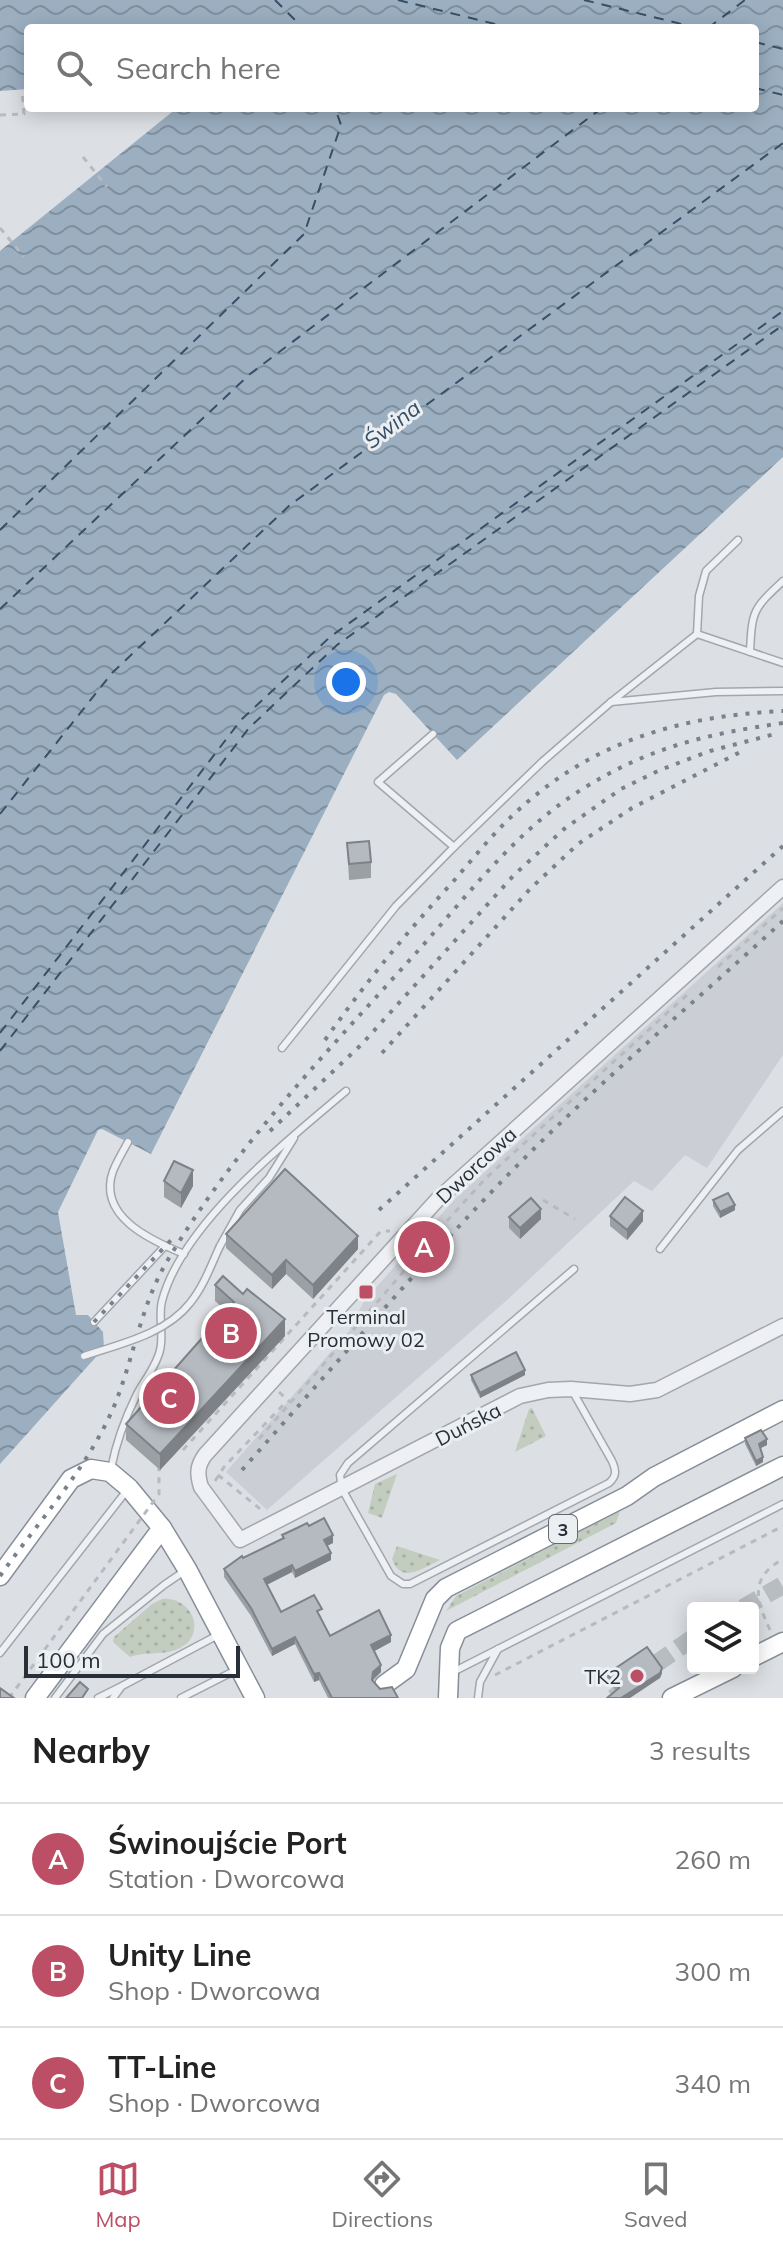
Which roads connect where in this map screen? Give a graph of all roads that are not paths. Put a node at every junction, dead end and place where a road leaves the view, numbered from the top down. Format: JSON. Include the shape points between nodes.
{"nodes":[{"id":1,"x":738,"y":540,"type":"dead end"},
{"id":2,"x":783,"y":581,"type":"edge"},
{"id":3,"x":697,"y":634,"type":"junction"},
{"id":4,"x":750,"y":652,"type":"junction"},
{"id":5,"x":783,"y":663,"type":"edge"},
{"id":6,"x":783,"y":691,"type":"edge"},
{"id":7,"x":611,"y":702,"type":"junction"},
{"id":8,"x":433,"y":734,"type":"dead end"},
{"id":9,"x":454,"y":847,"type":"junction"},
{"id":10,"x":783,"y":887,"type":"edge"},
{"id":11,"x":282,"y":1048,"type":"dead end"},
{"id":12,"x":346,"y":1091,"type":"dead end"},
{"id":13,"x":783,"y":1111,"type":"edge"},
{"id":14,"x":296,"y":1133,"type":"junction"},
{"id":15,"x":128,"y":1142,"type":"dead end"},
{"id":16,"x":165,"y":1246,"type":"junction"},
{"id":17,"x":660,"y":1249,"type":"dead end"},
{"id":18,"x":184,"y":1254,"type":"junction"},
{"id":19,"x":574,"y":1269,"type":"dead end"},
{"id":20,"x":94,"y":1322,"type":"dead end"},
{"id":21,"x":783,"y":1326,"type":"edge"},
{"id":22,"x":84,"y":1356,"type":"dead end"},
{"id":23,"x":571,"y":1389,"type":"junction"},
{"id":24,"x":783,"y":1410,"type":"edge"},
{"id":25,"x":783,"y":1466,"type":"edge"},
{"id":26,"x":198,"y":1470,"type":"joint"},
{"id":27,"x":110,"y":1472,"type":"junction"},
{"id":28,"x":129,"y":1488,"type":"junction"},
{"id":29,"x":342,"y":1489,"type":"junction"},
{"id":30,"x":783,"y":1504,"type":"edge"},
{"id":31,"x":162,"y":1528,"type":"junction"},
{"id":32,"x":187,"y":1569,"type":"junction"},
{"id":33,"x":0,"y":1576,"type":"edge"},
{"id":34,"x":221,"y":1634,"type":"junction"},
{"id":35,"x":780,"y":1643,"type":"edge"},
{"id":36,"x":498,"y":1649,"type":"junction"},
{"id":37,"x":0,"y":1653,"type":"edge"},
{"id":38,"x":759,"y":1654,"type":"edge"},
{"id":39,"x":239,"y":1668,"type":"junction"},
{"id":40,"x":449,"y":1674,"type":"junction"},
{"id":41,"x":721,"y":1674,"type":"edge"},
{"id":42,"x":384,"y":1685,"type":"edge"},
{"id":43,"x":122,"y":1686,"type":"junction"},
{"id":44,"x":35,"y":1698,"type":"edge"},
{"id":45,"x":55,"y":1698,"type":"edge"},
{"id":46,"x":98,"y":1698,"type":"edge"},
{"id":47,"x":113,"y":1698,"type":"edge"},
{"id":48,"x":181,"y":1698,"type":"edge"},
{"id":49,"x":255,"y":1698,"type":"edge"},
{"id":50,"x":448,"y":1698,"type":"edge"},
{"id":51,"x":478,"y":1698,"type":"edge"},
{"id":52,"x":672,"y":1698,"type":"edge"}],
"edges":[{"from":1,"to":3,"type":"lane","via":[[706,571]]},
{"from":2,"to":4,"type":"lane","via":[[758,604]]},
{"from":3,"to":4,"type":"lane"},
{"from":3,"to":7,"type":"lane"},
{"from":4,"to":5,"type":"lane"},
{"from":6,"to":7,"type":"lane"},
{"from":7,"to":9,"type":"lane"},
{"from":8,"to":9,"type":"lane","via":[[378,782]]},
{"from":9,"to":11,"type":"lane","via":[[396,906]]},
{"from":10,"to":26,"type":"street","name":"Dworcowa","via":[[438,1199],[216,1443]]},
{"from":12,"to":14,"type":"lane"},
{"from":13,"to":17,"type":"lane","via":[[738,1150]]},
{"from":14,"to":18,"type":"lane","via":[[229,1195]]},
{"from":14,"to":22,"type":"lane","bridge":true,"via":[[276,1169],[240,1210],[190,1304],[147,1335]]},
{"from":15,"to":16,"type":"lane","via":[[112,1173],[111,1198],[119,1216]]},
{"from":16,"to":18,"type":"lane"},
{"from":16,"to":20,"type":"lane"},
{"from":18,"to":27,"type":"lane","via":[[161,1304],[160,1351],[117,1440]]},
{"from":19,"to":29,"type":"lane","via":[[348,1463],[340,1475]]},
{"from":21,"to":23,"type":"street","name":"Duńska","via":[[657,1390],[630,1394]]},
{"from":23,"to":29,"type":"street","name":"Duńska","via":[[520,1396]]},
{"from":23,"to":29,"type":"lane","via":[[612,1461],[614,1478],[410,1584],[391,1576]]},
{"from":24,"to":42,"type":"highway","number":"3","via":[[446,1588],[435,1599],[406,1669]]},
{"from":25,"to":40,"type":"highway","number":"3","via":[[457,1631]]},
{"from":26,"to":29,"type":"street","name":"Duńska","via":[[201,1487],[240,1540]]},
{"from":27,"to":28,"type":"highway"},
{"from":27,"to":33,"type":"highway","via":[[91,1469],[71,1479]]},
{"from":28,"to":31,"type":"highway"},
{"from":28,"to":37,"type":"lane"},
{"from":30,"to":36,"type":"lane"},
{"from":31,"to":32,"type":"highway"},
{"from":31,"to":44,"type":"highway"},
{"from":32,"to":34,"type":"highway"},
{"from":32,"to":45,"type":"lane","via":[[103,1634]]},
{"from":34,"to":39,"type":"highway"},
{"from":34,"to":43,"type":"lane"},
{"from":35,"to":38,"type":"highway"},
{"from":36,"to":40,"type":"lane"},
{"from":36,"to":51,"type":"lane","via":[[480,1682]]},
{"from":39,"to":48,"type":"lane"},
{"from":39,"to":49,"type":"highway"},
{"from":40,"to":50,"type":"highway","number":"3"},
{"from":41,"to":52,"type":"highway"},
{"from":43,"to":46,"type":"lane"},
{"from":43,"to":47,"type":"lane"}]}
